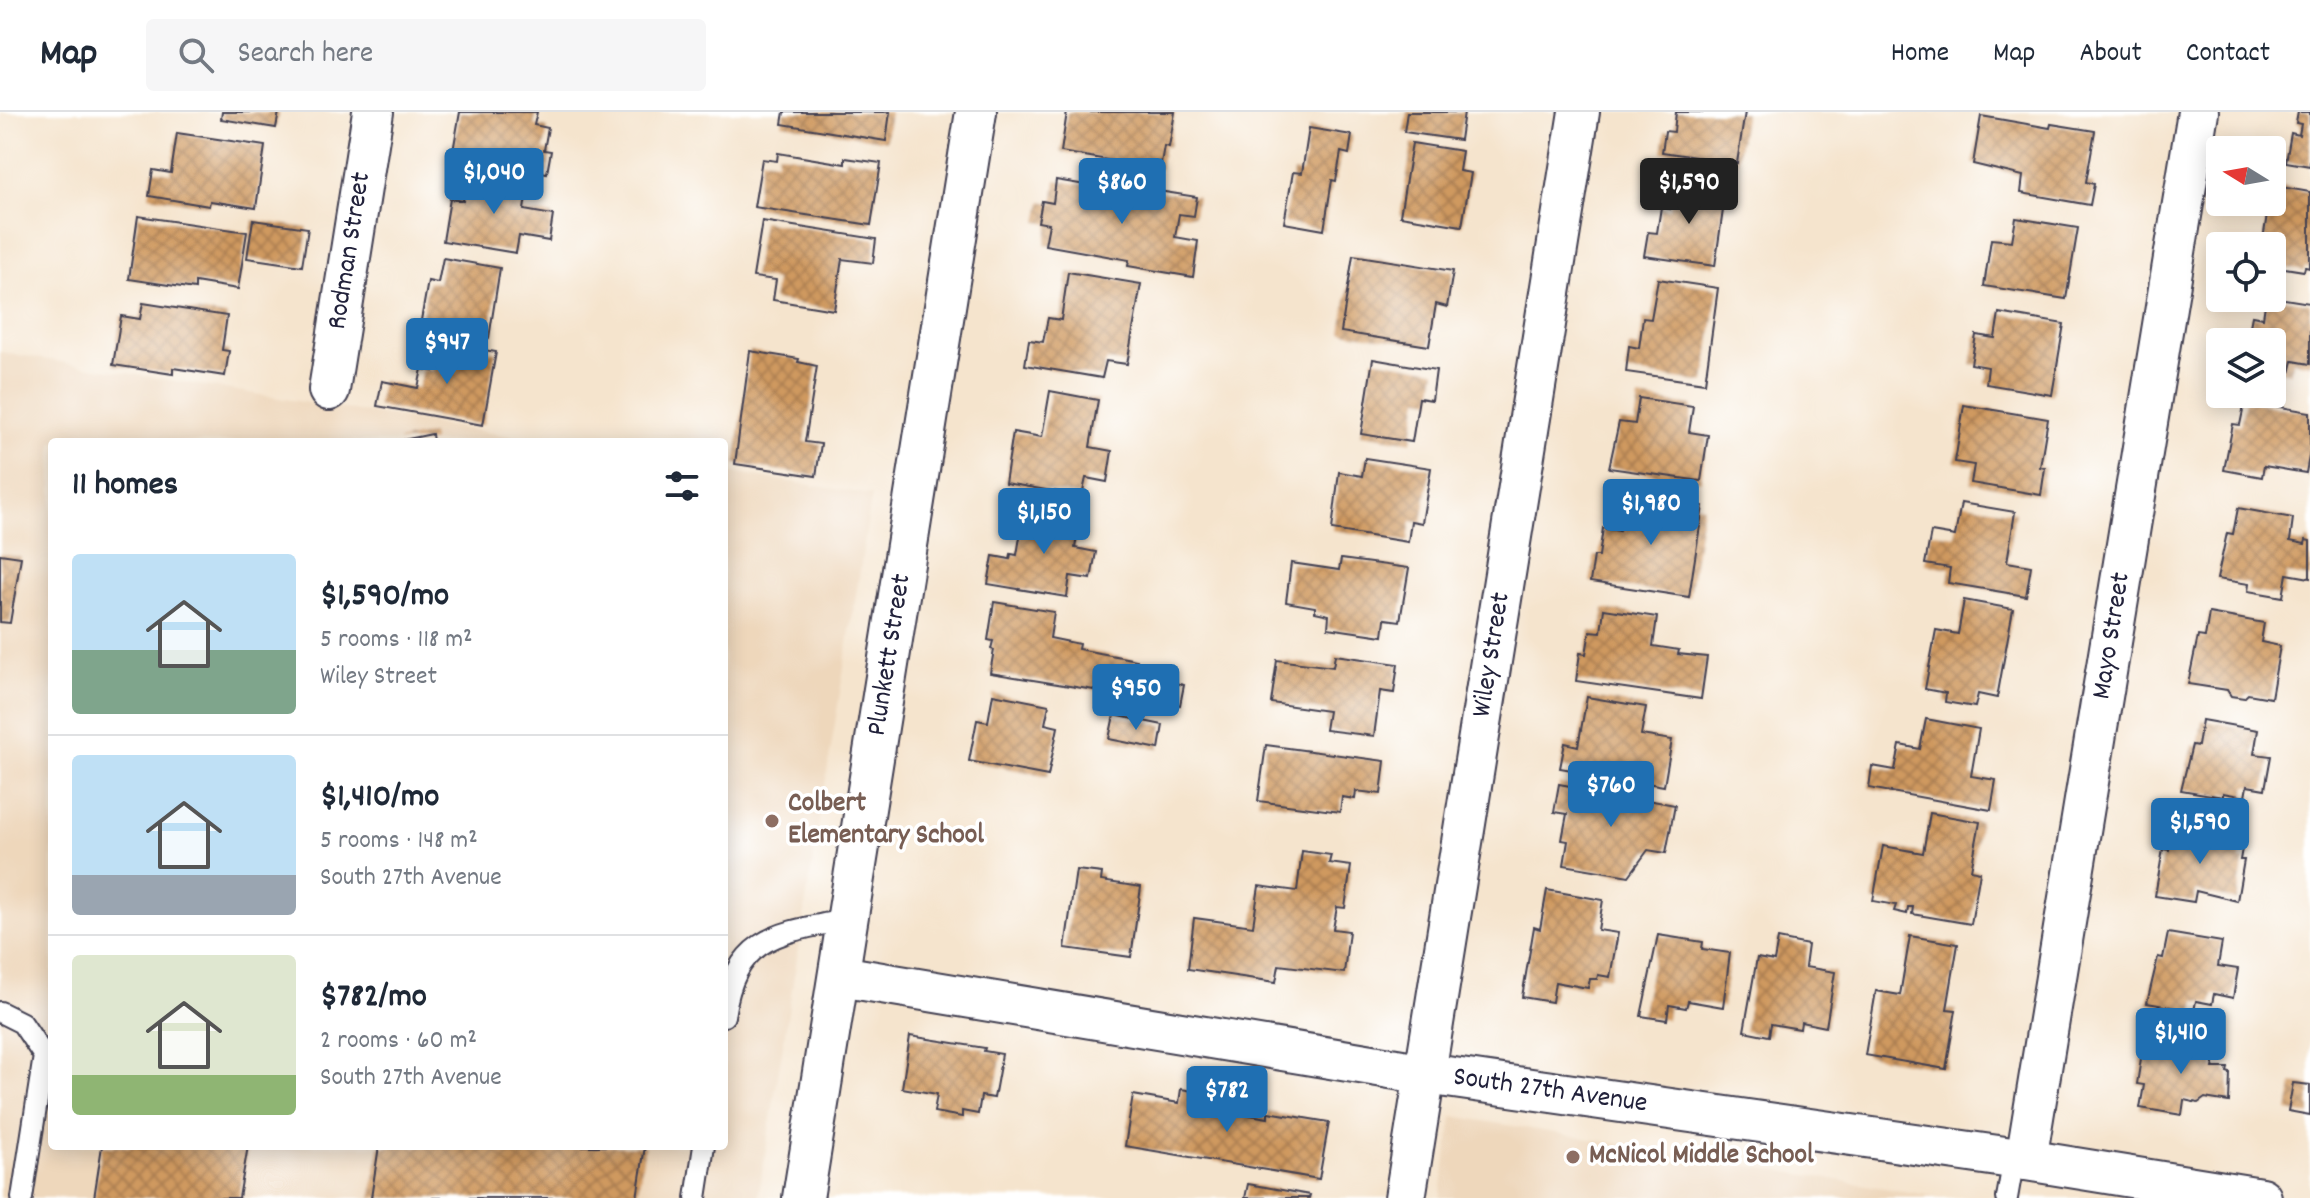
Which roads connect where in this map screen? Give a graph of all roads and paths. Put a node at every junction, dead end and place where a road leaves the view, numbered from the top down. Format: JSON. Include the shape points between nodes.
{"nodes":[{"id":1,"x":373,"y":112,"type":"edge"},
{"id":2,"x":976,"y":112,"type":"edge"},
{"id":3,"x":1579,"y":112,"type":"edge"},
{"id":4,"x":2198,"y":112,"type":"edge"},
{"id":5,"x":329,"y":390,"type":"dead end"},
{"id":6,"x":850,"y":919,"type":"junction"},
{"id":7,"x":840,"y":976,"type":"junction"},
{"id":8,"x":728,"y":991,"type":"edge"},
{"id":9,"x":0,"y":1012,"type":"edge"},
{"id":10,"x":1426,"y":1074,"type":"junction"},
{"id":11,"x":703,"y":1150,"type":"edge"},
{"id":12,"x":2020,"y":1159,"type":"junction"},
{"id":13,"x":22,"y":1198,"type":"edge"},
{"id":14,"x":696,"y":1198,"type":"edge"},
{"id":15,"x":803,"y":1198,"type":"edge"},
{"id":16,"x":1405,"y":1198,"type":"edge"},
{"id":17,"x":2007,"y":1198,"type":"edge"},
{"id":18,"x":2261,"y":1198,"type":"edge"}],
"edges":[{"from":1,"to":5,"type":"street","name":"Rodman Street"},
{"from":2,"to":6,"type":"street","name":"Plunkett Street"},
{"from":3,"to":10,"type":"street","name":"Wiley Street"},
{"from":4,"to":12,"type":"street","name":"Mayo Street"},
{"from":6,"to":7,"type":"street","name":"Plunkett Street"},
{"from":6,"to":8,"type":"lane","via":[[782,933],[760,944],[738,967]]},
{"from":7,"to":10,"type":"street","name":"South 27th Avenue"},
{"from":7,"to":15,"type":"street","name":"Plunkett Street"},
{"from":9,"to":13,"type":"lane","via":[[22,1023],[44,1056]]},
{"from":10,"to":12,"type":"street","name":"South 27th Avenue"},
{"from":10,"to":16,"type":"street","name":"Wiley Street"},
{"from":11,"to":14,"type":"lane"},
{"from":12,"to":17,"type":"lane"},
{"from":12,"to":18,"type":"street","name":"South 27th Avenue"}]}
